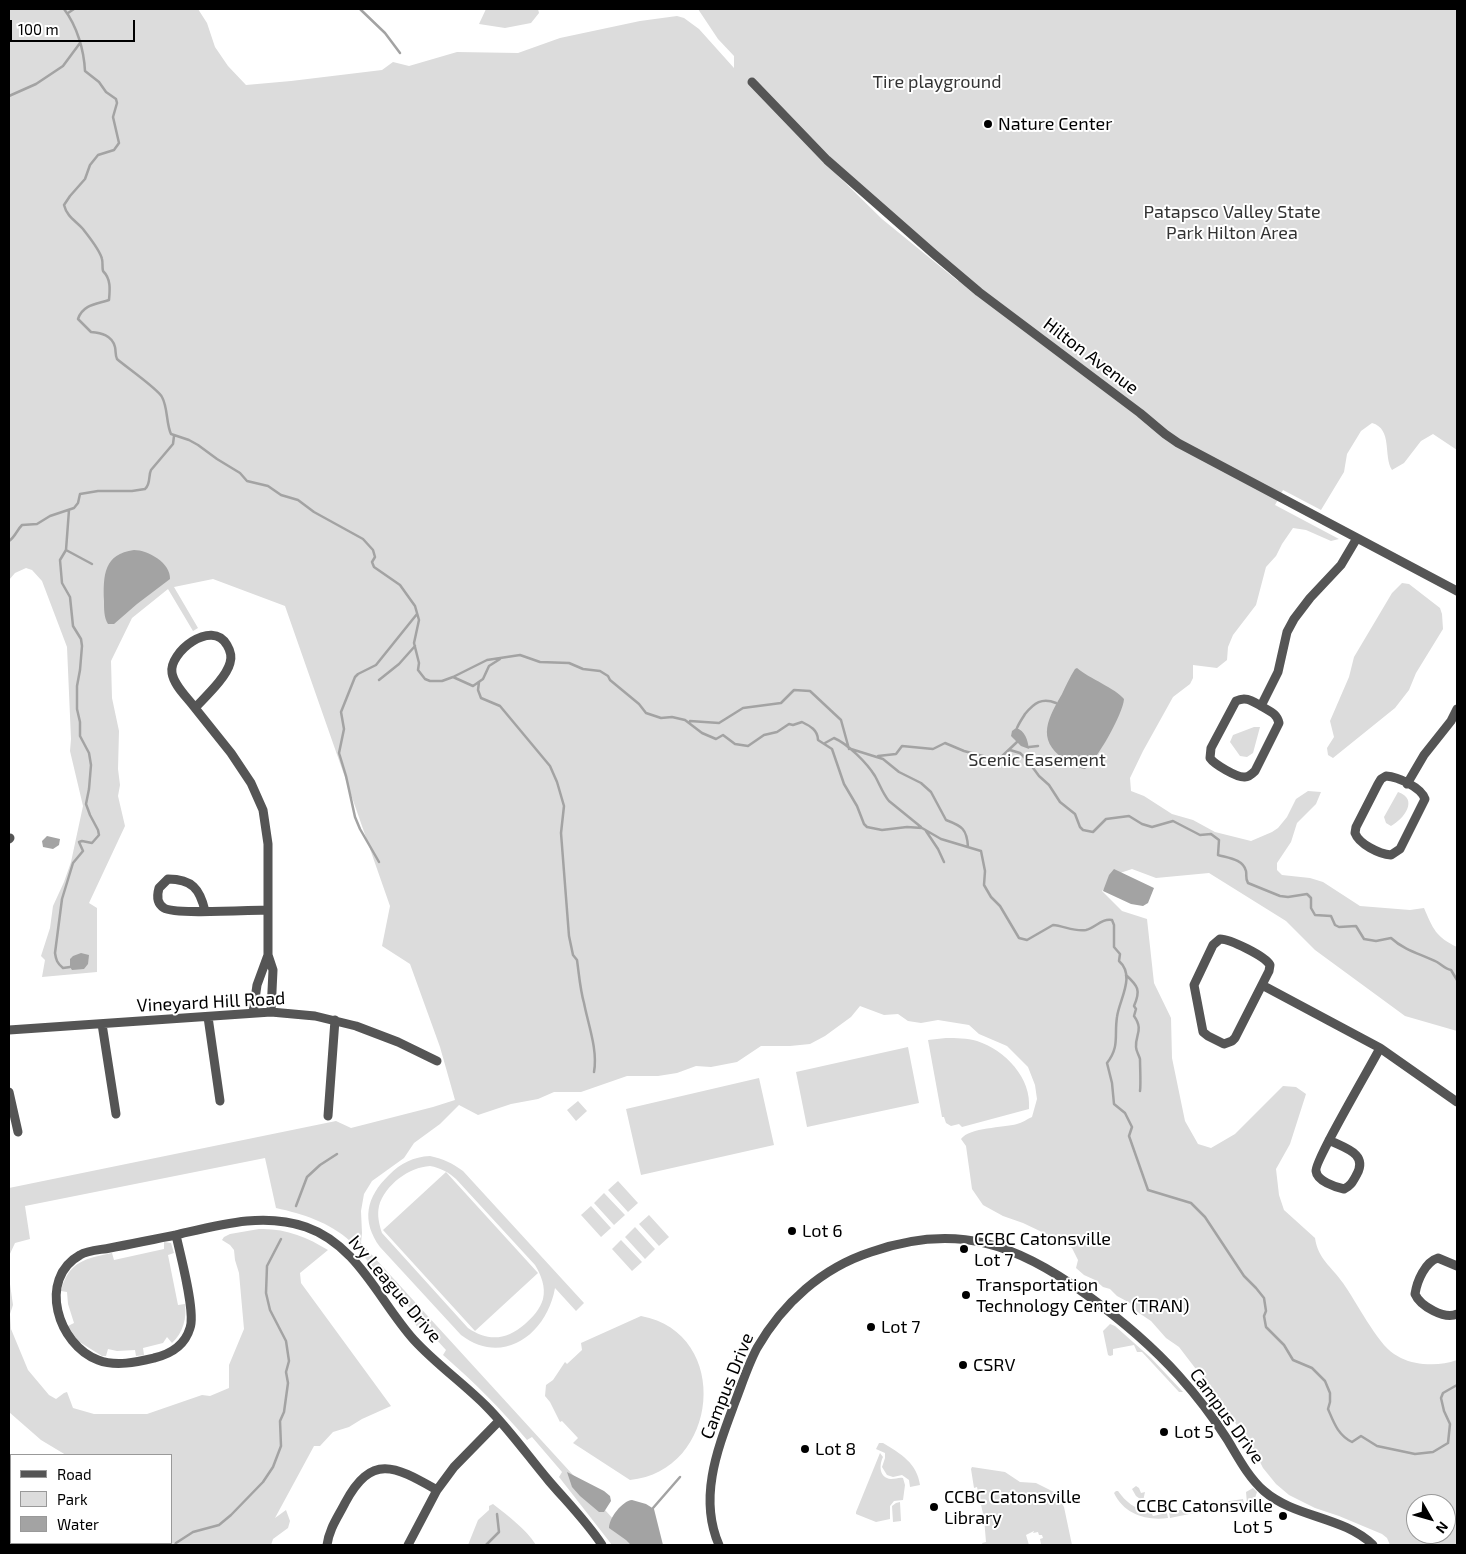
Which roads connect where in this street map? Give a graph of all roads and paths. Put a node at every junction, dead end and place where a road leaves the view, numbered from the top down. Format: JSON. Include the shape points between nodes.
{"nodes":[{"id":1,"x":752,"y":82,"type":"dead end"},
{"id":2,"x":1357,"y":538,"type":"junction"},
{"id":3,"x":1457,"y":592,"type":"edge"},
{"id":4,"x":1261,"y":706,"type":"junction"},
{"id":5,"x":195,"y":708,"type":"junction"},
{"id":6,"x":1457,"y":709,"type":"edge"},
{"id":7,"x":1407,"y":784,"type":"junction"},
{"id":8,"x":268,"y":910,"type":"junction"},
{"id":9,"x":206,"y":911,"type":"junction"},
{"id":10,"x":268,"y":955,"type":"junction"},
{"id":11,"x":1262,"y":985,"type":"junction"},
{"id":12,"x":271,"y":1012,"type":"junction"},
{"id":13,"x":253,"y":1013,"type":"junction"},
{"id":14,"x":208,"y":1017,"type":"junction"},
{"id":15,"x":335,"y":1020,"type":"junction"},
{"id":16,"x":102,"y":1024,"type":"junction"},
{"id":17,"x":9,"y":1030,"type":"edge"},
{"id":18,"x":1380,"y":1048,"type":"junction"},
{"id":19,"x":437,"y":1061,"type":"dead end"},
{"id":20,"x":9,"y":1092,"type":"edge"},
{"id":21,"x":220,"y":1101,"type":"dead end"},
{"id":22,"x":1457,"y":1102,"type":"edge"},
{"id":23,"x":116,"y":1114,"type":"dead end"},
{"id":24,"x":328,"y":1116,"type":"dead end"},
{"id":25,"x":18,"y":1132,"type":"dead end"},
{"id":26,"x":1329,"y":1140,"type":"junction"},
{"id":27,"x":176,"y":1235,"type":"junction"},
{"id":28,"x":1457,"y":1264,"type":"edge"},
{"id":29,"x":1457,"y":1314,"type":"edge"},
{"id":30,"x":499,"y":1421,"type":"junction"},
{"id":31,"x":437,"y":1490,"type":"junction"},
{"id":32,"x":327,"y":1545,"type":"edge"},
{"id":33,"x":408,"y":1545,"type":"edge"},
{"id":34,"x":602,"y":1545,"type":"edge"},
{"id":35,"x":719,"y":1545,"type":"edge"},
{"id":36,"x":1373,"y":1545,"type":"edge"}],
"edges":[{"from":1,"to":2,"type":"street","name":"Hilton Avenue","via":[[827,160],[934,254],[1165,434]]},
{"from":2,"to":3,"type":"street","name":"Hilton Avenue"},
{"from":2,"to":4,"type":"street","via":[[1341,565],[1294,619],[1287,632],[1274,682]]},
{"from":4,"to":4,"type":"street","via":[[1274,713],[1279,723],[1250,776],[1245,778],[1214,763],[1210,758],[1211,748],[1236,701],[1242,698]]},
{"from":5,"to":5,"type":"street","via":[[231,663],[230,651],[218,636],[205,635],[197,639],[173,662],[174,681]]},
{"from":5,"to":8,"type":"street","via":[[251,783],[263,810],[268,844]]},
{"from":6,"to":7,"type":"street"},
{"from":7,"to":7,"type":"street","via":[[1423,794],[1423,804],[1400,849],[1391,856],[1385,855],[1361,842],[1355,833],[1356,827],[1381,779],[1392,777]]},
{"from":8,"to":9,"type":"street"},
{"from":8,"to":10,"type":"street"},
{"from":9,"to":9,"type":"street","via":[[172,912],[165,909],[157,900],[158,888],[168,879],[185,881],[198,890]]},
{"from":10,"to":12,"type":"street","via":[[273,970]]},
{"from":10,"to":13,"type":"street","via":[[256,985]]},
{"from":11,"to":11,"type":"street","via":[[1232,1041],[1224,1044],[1204,1034],[1194,985],[1217,941],[1227,940],[1267,960],[1270,967]]},
{"from":11,"to":18,"type":"street"},
{"from":12,"to":13,"type":"street","name":"Vineyard Hill Road"},
{"from":12,"to":15,"type":"street","name":"Vineyard Hill Road"},
{"from":13,"to":14,"type":"street","name":"Vineyard Hill Road"},
{"from":14,"to":16,"type":"street","name":"Vineyard Hill Road"},
{"from":14,"to":21,"type":"street"},
{"from":15,"to":19,"type":"street","name":"Vineyard Hill Road","via":[[377,1033]]},
{"from":15,"to":24,"type":"street"},
{"from":16,"to":17,"type":"street","name":"Vineyard Hill Road"},
{"from":16,"to":23,"type":"street"},
{"from":18,"to":22,"type":"street"},
{"from":18,"to":26,"type":"street"},
{"from":20,"to":25,"type":"street"},
{"from":26,"to":26,"type":"street","via":[[1355,1154],[1361,1162],[1352,1183],[1344,1189],[1320,1179],[1316,1171]]},
{"from":27,"to":27,"type":"street","name":"Ivy League Drive","via":[[192,1319],[187,1336],[180,1344],[162,1356],[124,1363],[109,1363],[86,1354],[74,1344],[60,1321],[57,1304],[58,1279],[64,1268],[82,1254]]},
{"from":27,"to":30,"type":"street","name":"Ivy League Drive","via":[[258,1219],[289,1222],[321,1233],[346,1251],[412,1338]]},
{"from":28,"to":29,"type":"street","via":[[1433,1259],[1415,1294],[1421,1304],[1445,1316]]},
{"from":30,"to":31,"type":"street","via":[[464,1455]]},
{"from":30,"to":34,"type":"street","name":"Ivy League Drive"},
{"from":31,"to":32,"type":"street","via":[[397,1470],[387,1468],[369,1474],[352,1490],[332,1526]]},
{"from":31,"to":33,"type":"street"},
{"from":35,"to":36,"type":"street","name":"Campus Drive","via":[[710,1498],[713,1470],[744,1377],[770,1327],[799,1294],[838,1266],[888,1246],[936,1238],[970,1240],[1007,1249],[1039,1263],[1073,1285],[1153,1349],[1180,1377],[1263,1491],[1285,1504],[1344,1526]]}]}
